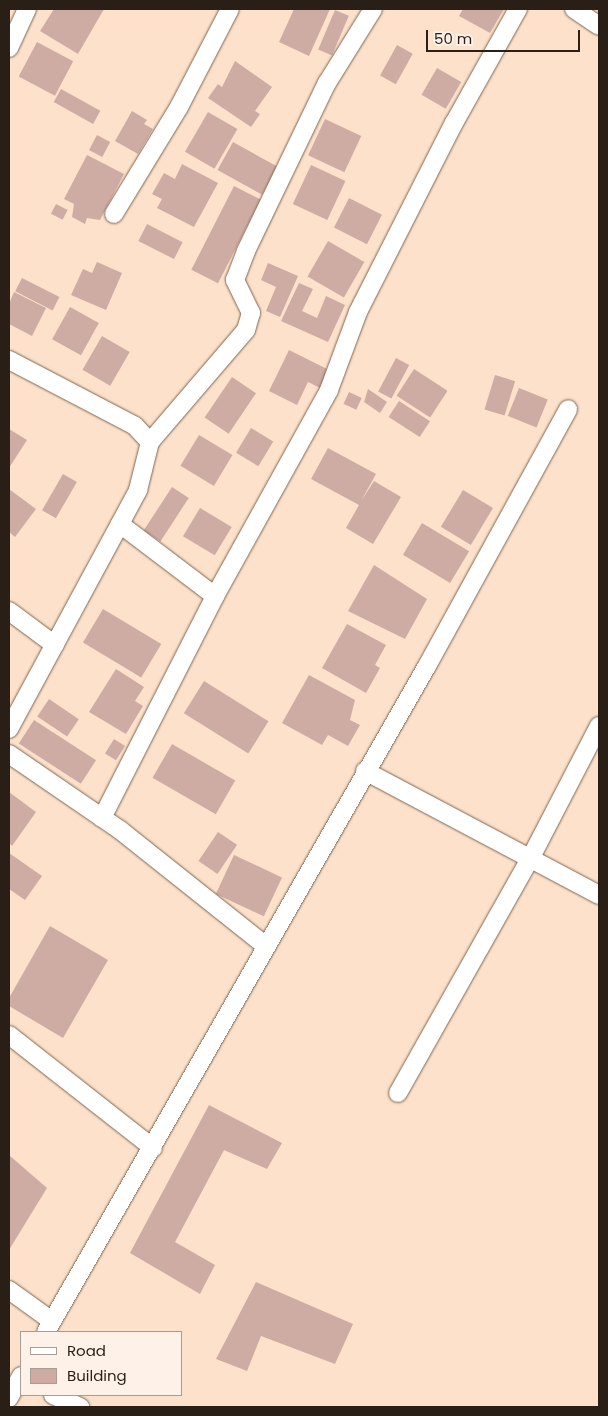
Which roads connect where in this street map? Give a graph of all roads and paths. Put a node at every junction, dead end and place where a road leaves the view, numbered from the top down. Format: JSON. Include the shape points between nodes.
{"nodes":[{"id":1,"x":28,"y":9,"type":"edge"},
{"id":2,"x":230,"y":9,"type":"edge"},
{"id":3,"x":373,"y":9,"type":"edge"},
{"id":4,"x":518,"y":9,"type":"edge"},
{"id":5,"x":574,"y":9,"type":"edge"},
{"id":6,"x":599,"y":26,"type":"edge"},
{"id":7,"x":9,"y":48,"type":"edge"},
{"id":8,"x":114,"y":214,"type":"dead end"},
{"id":9,"x":9,"y":360,"type":"edge"},
{"id":10,"x":568,"y":409,"type":"dead end"},
{"id":11,"x":150,"y":442,"type":"junction"},
{"id":12,"x":120,"y":524,"type":"junction"},
{"id":13,"x":215,"y":596,"type":"junction"},
{"id":14,"x":9,"y":611,"type":"edge"},
{"id":15,"x":56,"y":645,"type":"junction"},
{"id":16,"x":599,"y":726,"type":"edge"},
{"id":17,"x":9,"y":729,"type":"edge"},
{"id":18,"x":9,"y":754,"type":"edge"},
{"id":19,"x":365,"y":771,"type":"junction"},
{"id":20,"x":102,"y":818,"type":"junction"},
{"id":21,"x":530,"y":859,"type":"junction"},
{"id":22,"x":599,"y":895,"type":"edge"},
{"id":23,"x":266,"y":946,"type":"junction"},
{"id":24,"x":9,"y":1035,"type":"edge"},
{"id":25,"x":398,"y":1093,"type":"dead end"},
{"id":26,"x":153,"y":1148,"type":"junction"},
{"id":27,"x":9,"y":1290,"type":"edge"},
{"id":28,"x":49,"y":1327,"type":"edge"},
{"id":29,"x":20,"y":1381,"type":"edge"},
{"id":30,"x":55,"y":1396,"type":"edge"},
{"id":31,"x":9,"y":1398,"type":"edge"},
{"id":32,"x":80,"y":1407,"type":"edge"}],
"edges":[{"from":1,"to":7,"type":"street"},
{"from":2,"to":8,"type":"street","via":[[179,107]]},
{"from":3,"to":11,"type":"street","via":[[327,83],[246,251],[235,280],[251,313],[246,330]]},
{"from":4,"to":13,"type":"street","via":[[454,123],[358,312],[329,390]]},
{"from":5,"to":6,"type":"street"},
{"from":9,"to":11,"type":"street","via":[[135,426]]},
{"from":10,"to":19,"type":"street"},
{"from":11,"to":12,"type":"street","via":[[138,490]]},
{"from":12,"to":13,"type":"street"},
{"from":12,"to":15,"type":"street"},
{"from":13,"to":20,"type":"street"},
{"from":14,"to":15,"type":"street"},
{"from":15,"to":17,"type":"street"},
{"from":16,"to":21,"type":"street"},
{"from":18,"to":20,"type":"street"},
{"from":19,"to":21,"type":"street"},
{"from":19,"to":23,"type":"street"},
{"from":20,"to":23,"type":"street"},
{"from":21,"to":22,"type":"street"},
{"from":21,"to":25,"type":"street"},
{"from":23,"to":26,"type":"street"},
{"from":24,"to":26,"type":"street"},
{"from":26,"to":28,"type":"street"},
{"from":27,"to":28,"type":"street"},
{"from":29,"to":31,"type":"street"},
{"from":30,"to":32,"type":"street"}]}
